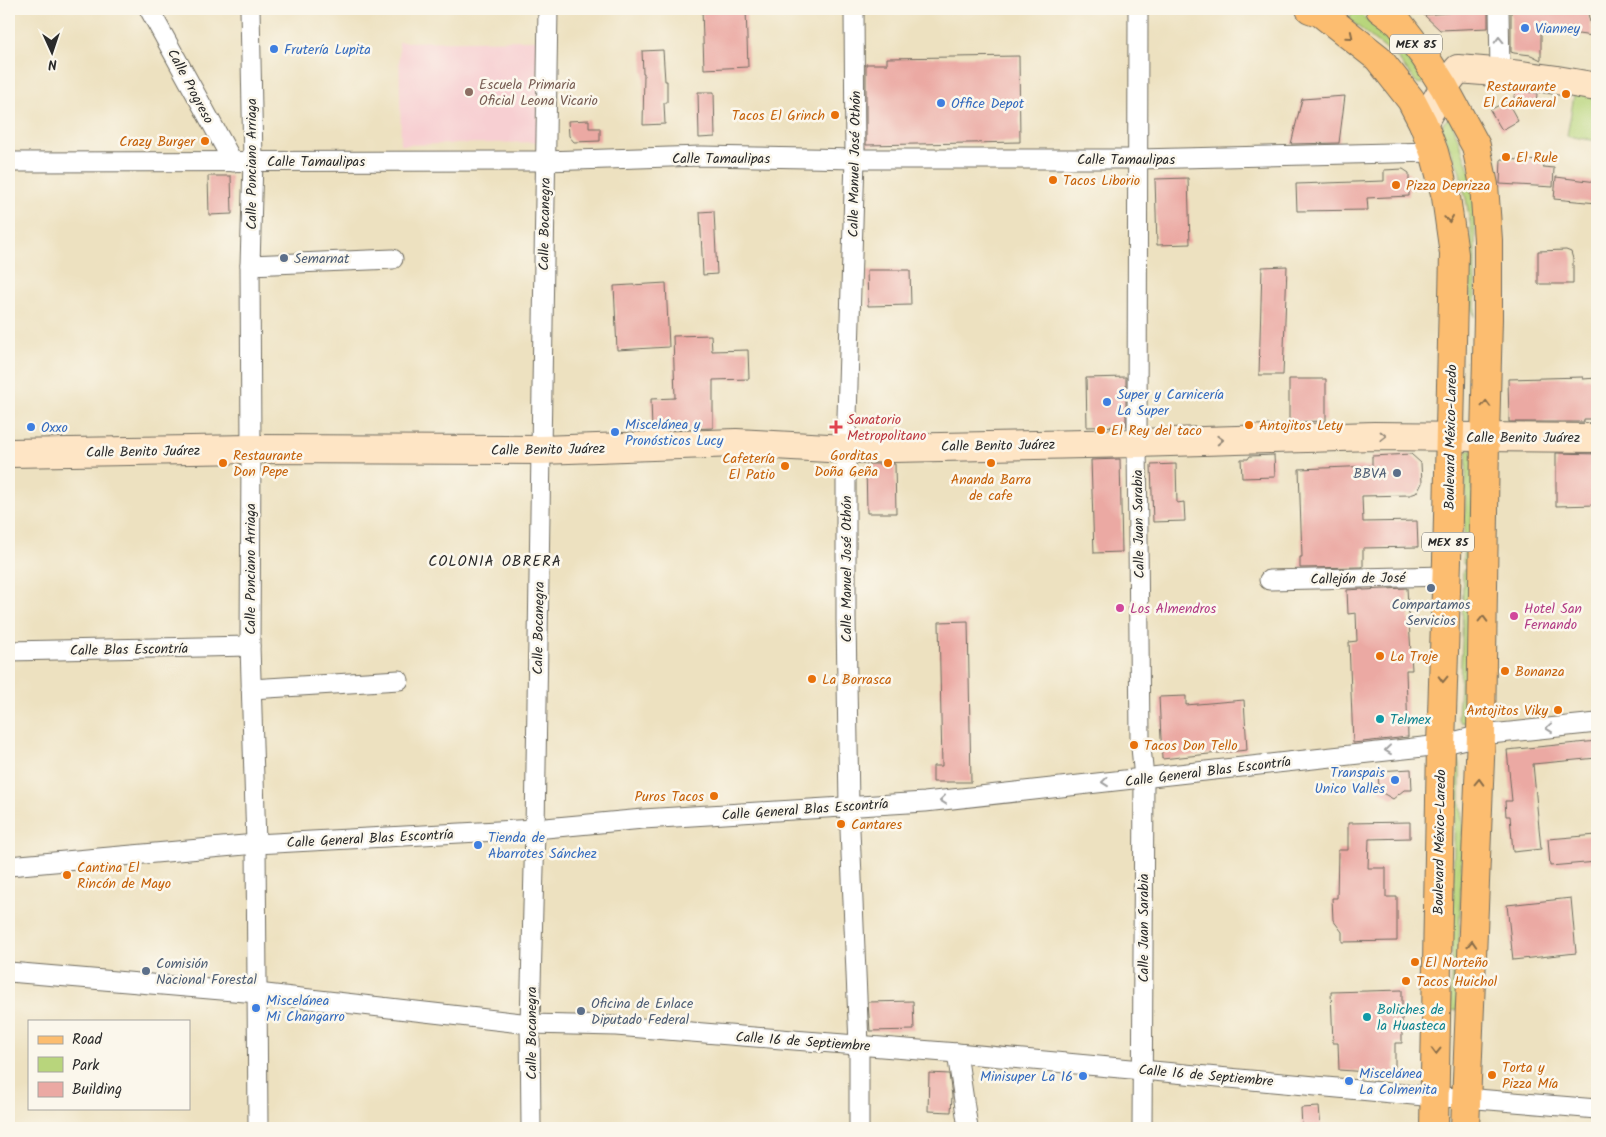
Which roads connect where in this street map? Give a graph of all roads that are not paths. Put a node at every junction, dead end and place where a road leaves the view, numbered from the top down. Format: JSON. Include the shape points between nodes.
{"nodes":[{"id":1,"x":150,"y":9,"type":"edge"},
{"id":2,"x":250,"y":9,"type":"edge"},
{"id":3,"x":548,"y":9,"type":"edge"},
{"id":4,"x":854,"y":9,"type":"edge"},
{"id":5,"x":1138,"y":9,"type":"edge"},
{"id":6,"x":1380,"y":9,"type":"edge"},
{"id":7,"x":1499,"y":9,"type":"edge"},
{"id":8,"x":1322,"y":10,"type":"edge"},
{"id":9,"x":1500,"y":72,"type":"junction"},
{"id":10,"x":1444,"y":87,"type":"junction"},
{"id":11,"x":1597,"y":87,"type":"edge"},
{"id":12,"x":1423,"y":123,"type":"junction"},
{"id":13,"x":1434,"y":152,"type":"junction"},
{"id":14,"x":856,"y":159,"type":"junction"},
{"id":15,"x":1138,"y":159,"type":"junction"},
{"id":16,"x":253,"y":161,"type":"junction"},
{"id":17,"x":545,"y":161,"type":"junction"},
{"id":18,"x":9,"y":162,"type":"edge"},
{"id":19,"x":233,"y":162,"type":"junction"},
{"id":20,"x":393,"y":259,"type":"dead end"},
{"id":21,"x":250,"y":264,"type":"junction"},
{"id":22,"x":1449,"y":437,"type":"junction"},
{"id":23,"x":1485,"y":437,"type":"junction"},
{"id":24,"x":1597,"y":438,"type":"edge"},
{"id":25,"x":1137,"y":443,"type":"junction"},
{"id":26,"x":252,"y":449,"type":"junction"},
{"id":27,"x":846,"y":449,"type":"junction"},
{"id":28,"x":541,"y":450,"type":"junction"},
{"id":29,"x":9,"y":453,"type":"edge"},
{"id":30,"x":1447,"y":576,"type":"junction"},
{"id":31,"x":1269,"y":580,"type":"dead end"},
{"id":32,"x":250,"y":646,"type":"junction"},
{"id":33,"x":9,"y":652,"type":"edge"},
{"id":34,"x":400,"y":680,"type":"dead end"},
{"id":35,"x":251,"y":689,"type":"junction"},
{"id":36,"x":1597,"y":724,"type":"edge"},
{"id":37,"x":1481,"y":735,"type":"junction"},
{"id":38,"x":1440,"y":745,"type":"junction"},
{"id":39,"x":1144,"y":778,"type":"junction"},
{"id":40,"x":850,"y":806,"type":"junction"},
{"id":41,"x":535,"y":829,"type":"junction"},
{"id":42,"x":256,"y":844,"type":"junction"},
{"id":43,"x":9,"y":866,"type":"edge"},
{"id":44,"x":9,"y":972,"type":"edge"},
{"id":45,"x":257,"y":993,"type":"junction"},
{"id":46,"x":530,"y":1024,"type":"junction"},
{"id":47,"x":859,"y":1046,"type":"junction"},
{"id":48,"x":957,"y":1053,"type":"junction"},
{"id":49,"x":1142,"y":1070,"type":"junction"},
{"id":50,"x":1435,"y":1096,"type":"junction"},
{"id":51,"x":1465,"y":1098,"type":"junction"},
{"id":52,"x":1597,"y":1109,"type":"edge"},
{"id":53,"x":258,"y":1128,"type":"edge"},
{"id":54,"x":531,"y":1128,"type":"edge"},
{"id":55,"x":859,"y":1128,"type":"edge"},
{"id":56,"x":968,"y":1128,"type":"edge"},
{"id":57,"x":1142,"y":1128,"type":"edge"},
{"id":58,"x":1434,"y":1128,"type":"edge"},
{"id":59,"x":1465,"y":1128,"type":"edge"}],
"edges":[{"from":1,"to":19,"type":"street","name":"Calle Progreso"},
{"from":2,"to":16,"type":"street","name":"Calle Ponciano Arriaga"},
{"from":3,"to":17,"type":"street","name":"Calle Bocanegra"},
{"from":4,"to":14,"type":"street","name":"Calle Manuel José Othón"},
{"from":5,"to":15,"type":"street","name":"Calle Juan Sarabia"},
{"from":6,"to":10,"type":"main road","number":"MEX 85","via":[[1399,23],[1426,57]]},
{"from":9,"to":7,"type":"street","one_way":true},
{"from":8,"to":12,"type":"main road","name":"Boulevard México-Laredo","number":"MEX 85","one_way":true,"via":[[1378,58],[1411,100]]},
{"from":9,"to":10,"type":"street","via":[[1458,69]]},
{"from":9,"to":11,"type":"street"},
{"from":10,"to":12,"type":"street"},
{"from":23,"to":10,"type":"main road","number":"MEX 85","one_way":true,"via":[[1488,240],[1484,185],[1476,146]]},
{"from":12,"to":13,"type":"main road","name":"Boulevard México-Laredo","number":"MEX 85"},
{"from":13,"to":15,"type":"street","name":"Calle Tamaulipas"},
{"from":13,"to":22,"type":"main road","name":"Boulevard México-Laredo","number":"MEX 85","one_way":true,"via":[[1446,196],[1454,254]]},
{"from":14,"to":15,"type":"street","name":"Calle Tamaulipas"},
{"from":14,"to":17,"type":"street","name":"Calle Tamaulipas","via":[[701,156]]},
{"from":14,"to":27,"type":"street","name":"Calle Manuel José Othón"},
{"from":15,"to":25,"type":"street","name":"Calle Juan Sarabia"},
{"from":16,"to":17,"type":"street","name":"Calle Tamaulipas"},
{"from":16,"to":19,"type":"street","name":"Calle Tamaulipas"},
{"from":16,"to":21,"type":"street","name":"Calle Ponciano Arriaga"},
{"from":17,"to":28,"type":"street","name":"Calle Bocanegra"},
{"from":18,"to":19,"type":"street","name":"Calle Tamaulipas"},
{"from":20,"to":21,"type":"street"},
{"from":21,"to":26,"type":"street","name":"Calle Ponciano Arriaga"},
{"from":22,"to":23,"type":"street","name":"Calle Benito Juárez"},
{"from":25,"to":22,"type":"street","name":"Calle Benito Juárez","one_way":true},
{"from":22,"to":30,"type":"main road","name":"Boulevard México-Laredo","number":"MEX 85"},
{"from":23,"to":24,"type":"street","name":"Calle Benito Juárez"},
{"from":37,"to":23,"type":"main road","number":"MEX 85","one_way":true},
{"from":25,"to":27,"type":"street","name":"Calle Benito Juárez"},
{"from":25,"to":39,"type":"street","name":"Calle Juan Sarabia","via":[[1140,737]]},
{"from":26,"to":28,"type":"street","name":"Calle Benito Juárez"},
{"from":26,"to":29,"type":"street","name":"Calle Benito Juárez"},
{"from":26,"to":32,"type":"street","name":"Calle Ponciano Arriaga"},
{"from":27,"to":28,"type":"street","name":"Calle Benito Juárez","via":[[736,443]]},
{"from":27,"to":40,"type":"street","name":"Calle Manuel José Othón"},
{"from":28,"to":41,"type":"street","name":"Calle Bocanegra"},
{"from":30,"to":31,"type":"street","name":"Callejón de José"},
{"from":30,"to":38,"type":"main road","name":"Boulevard México-Laredo","number":"MEX 85","one_way":true},
{"from":32,"to":33,"type":"street","name":"Calle Blas Escontría"},
{"from":32,"to":35,"type":"street","name":"Calle Ponciano Arriaga"},
{"from":34,"to":35,"type":"street"},
{"from":35,"to":42,"type":"street","name":"Calle Ponciano Arriaga"},
{"from":36,"to":37,"type":"street","name":"Calle General Blas Escontría","one_way":true},
{"from":37,"to":38,"type":"street","name":"Calle General Blas Escontría"},
{"from":51,"to":37,"type":"main road","number":"MEX 85","one_way":true},
{"from":38,"to":39,"type":"street","name":"Calle General Blas Escontría","one_way":true},
{"from":38,"to":50,"type":"main road","name":"Boulevard México-Laredo","number":"MEX 85","one_way":true},
{"from":39,"to":40,"type":"street","name":"Calle General Blas Escontría","one_way":true,"via":[[925,802]]},
{"from":39,"to":49,"type":"street","name":"Calle Juan Sarabia"},
{"from":40,"to":41,"type":"street","name":"Calle General Blas Escontría"},
{"from":40,"to":47,"type":"street","name":"Calle Manuel José Othón"},
{"from":41,"to":42,"type":"street","name":"Calle General Blas Escontría"},
{"from":41,"to":46,"type":"street","name":"Calle Bocanegra"},
{"from":42,"to":43,"type":"street","name":"Calle General Blas Escontría"},
{"from":42,"to":45,"type":"street","name":"Calle Ponciano Arriaga"},
{"from":44,"to":45,"type":"street","name":"Calle 16 de Septiembre"},
{"from":45,"to":46,"type":"street","name":"Calle 16 de Septiembre"},
{"from":45,"to":53,"type":"street","name":"Calle Ponciano Arriaga"},
{"from":46,"to":47,"type":"street","name":"Calle 16 de Septiembre","via":[[616,1026]]},
{"from":46,"to":54,"type":"street","name":"Calle Bocanegra"},
{"from":47,"to":48,"type":"street","name":"Calle 16 de Septiembre"},
{"from":47,"to":55,"type":"street","name":"Calle Manuel José Othón"},
{"from":48,"to":49,"type":"street","name":"Calle 16 de Septiembre"},
{"from":48,"to":56,"type":"street"},
{"from":49,"to":50,"type":"street","name":"Calle 16 de Septiembre"},
{"from":49,"to":57,"type":"street","name":"Calle Juan Sarabia"},
{"from":50,"to":51,"type":"street","name":"Calle 16 de Septiembre"},
{"from":50,"to":58,"type":"main road","name":"Boulevard México-Laredo","number":"MEX 85"},
{"from":51,"to":52,"type":"street","name":"Calle 16 de Septiembre"},
{"from":51,"to":59,"type":"main road","number":"MEX 85"}]}
